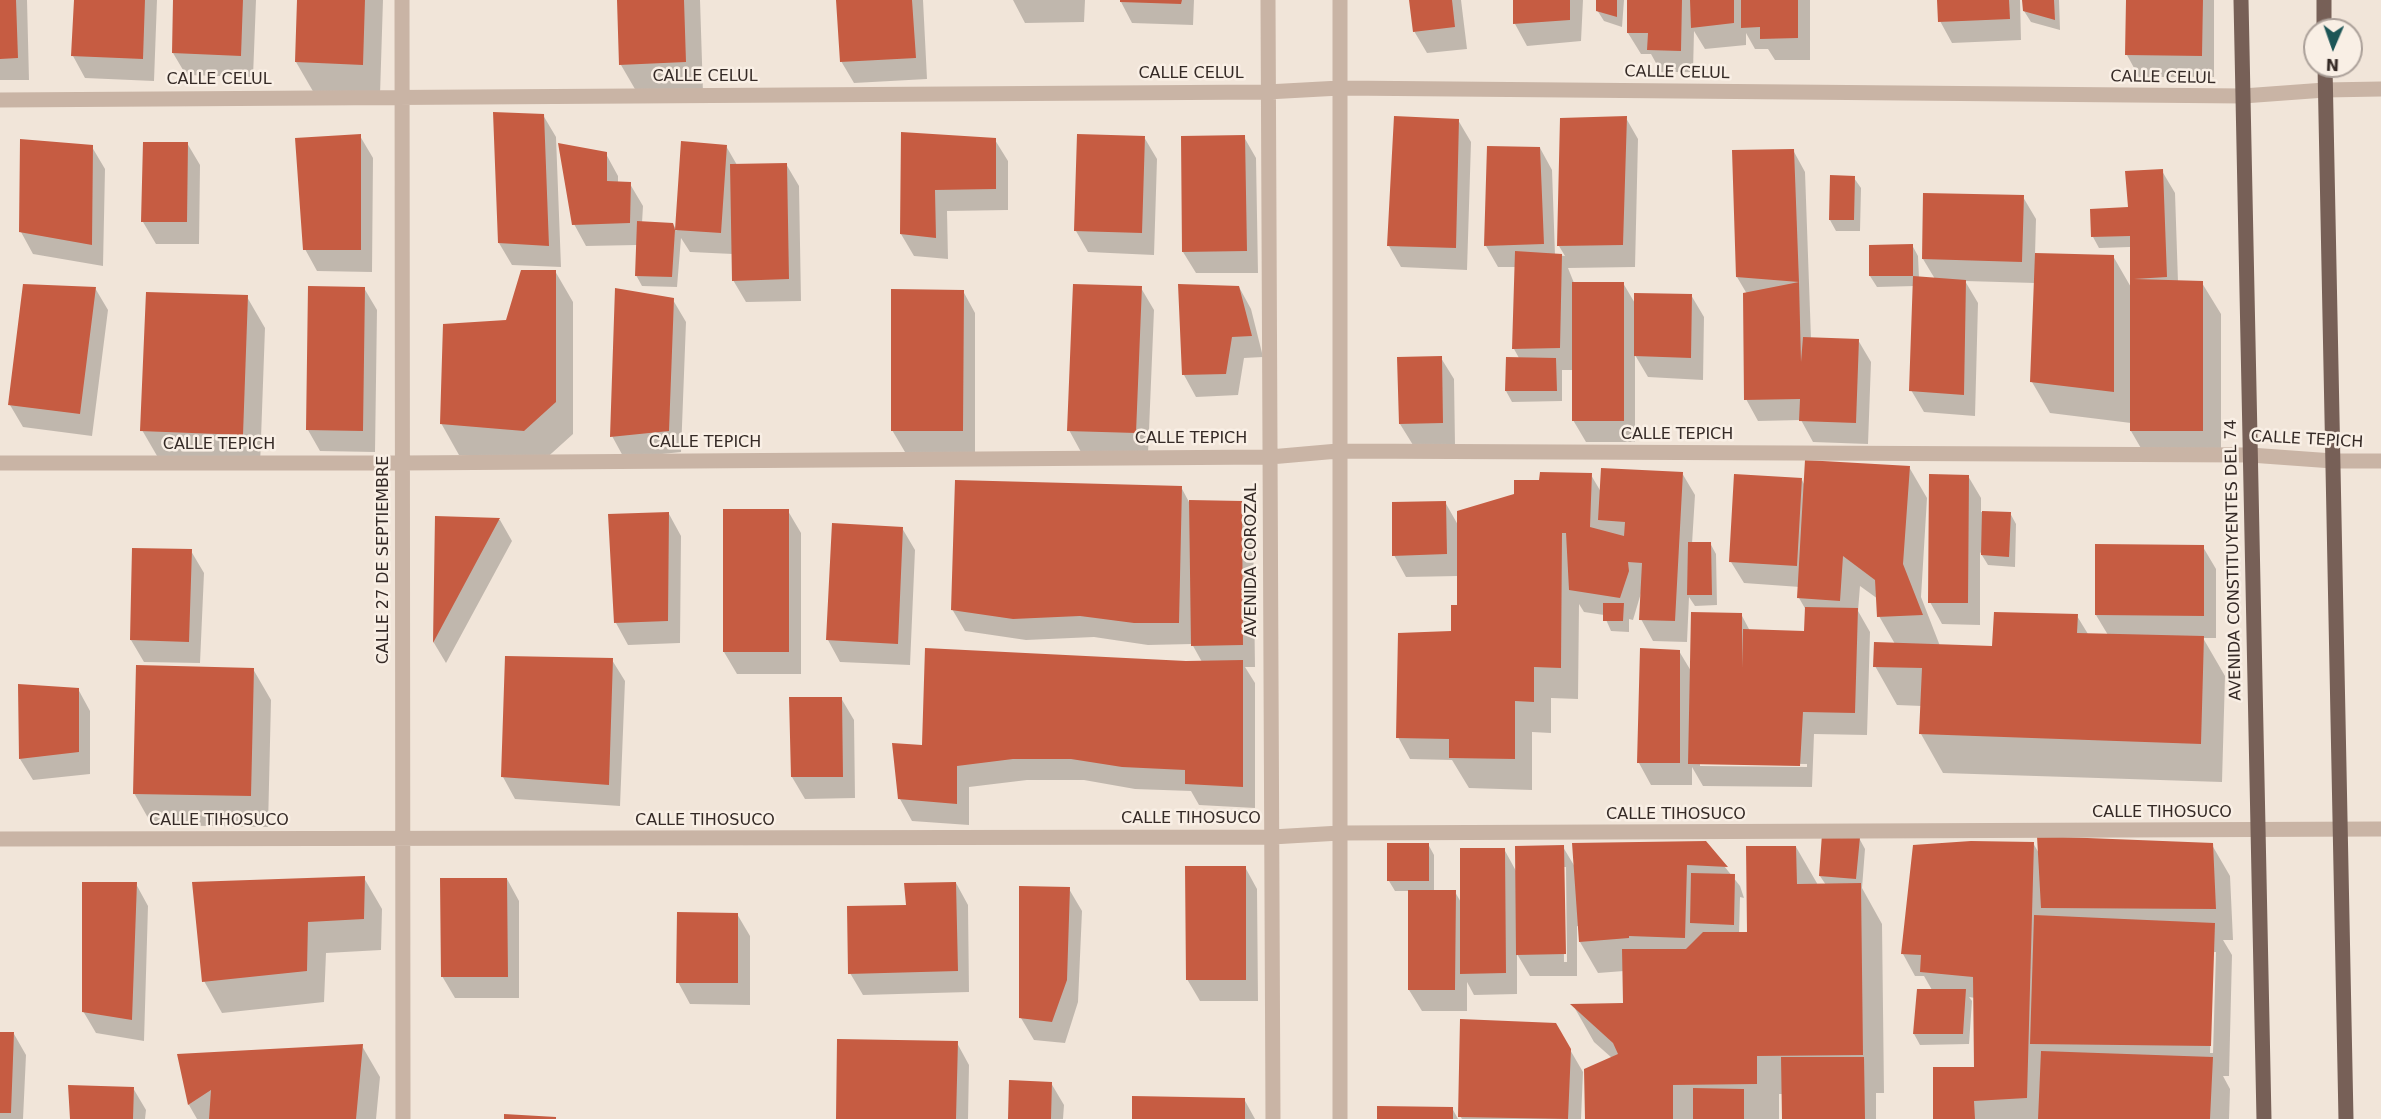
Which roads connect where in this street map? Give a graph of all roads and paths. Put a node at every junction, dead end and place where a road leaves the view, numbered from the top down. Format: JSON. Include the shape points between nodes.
{"nodes":[{"id":1,"x":402,"y":0,"type":"edge"},
{"id":2,"x":1268,"y":0,"type":"edge"},
{"id":3,"x":1340,"y":0,"type":"edge"},
{"id":4,"x":2241,"y":0,"type":"edge"},
{"id":5,"x":2324,"y":0,"type":"edge"},
{"id":6,"x":2324,"y":18,"type":"edge"},
{"id":7,"x":2325,"y":78,"type":"edge"},
{"id":8,"x":1340,"y":88,"type":"junction"},
{"id":9,"x":2381,"y":89,"type":"edge"},
{"id":10,"x":2325,"y":90,"type":"junction"},
{"id":11,"x":1267,"y":92,"type":"junction"},
{"id":12,"x":2243,"y":96,"type":"junction"},
{"id":13,"x":402,"y":97,"type":"junction"},
{"id":14,"x":0,"y":100,"type":"edge"},
{"id":15,"x":1338,"y":451,"type":"junction"},
{"id":16,"x":2250,"y":455,"type":"junction"},
{"id":17,"x":1270,"y":457,"type":"junction"},
{"id":18,"x":2334,"y":461,"type":"junction"},
{"id":19,"x":2381,"y":461,"type":"edge"},
{"id":20,"x":0,"y":464,"type":"edge"},
{"id":21,"x":402,"y":464,"type":"junction"},
{"id":22,"x":2341,"y":829,"type":"junction"},
{"id":23,"x":2381,"y":829,"type":"edge"},
{"id":24,"x":2258,"y":831,"type":"junction"},
{"id":25,"x":1340,"y":833,"type":"junction"},
{"id":26,"x":1272,"y":837,"type":"junction"},
{"id":27,"x":0,"y":839,"type":"edge"},
{"id":28,"x":402,"y":840,"type":"junction"},
{"id":29,"x":403,"y":1119,"type":"edge"},
{"id":30,"x":1273,"y":1119,"type":"edge"},
{"id":31,"x":1340,"y":1119,"type":"edge"},
{"id":32,"x":2264,"y":1119,"type":"edge"},
{"id":33,"x":2346,"y":1119,"type":"edge"}],
"edges":[{"from":1,"to":13,"type":"street","name":"CALLE 27 DE SEPTIEMBRE"},
{"from":2,"to":11,"type":"street","name":"AVENIDA COROZAL"},
{"from":3,"to":8,"type":"street"},
{"from":4,"to":12,"type":"main road","name":"AVENIDA CONSTITUYENTES DEL 74"},
{"from":5,"to":6,"type":"main road"},
{"from":7,"to":10,"type":"main road"},
{"from":8,"to":11,"type":"street","name":"CALLE CELUL"},
{"from":8,"to":12,"type":"street","name":"CALLE CELUL"},
{"from":8,"to":15,"type":"street"},
{"from":9,"to":10,"type":"street","name":"CALLE CELUL"},
{"from":10,"to":12,"type":"street","name":"CALLE CELUL"},
{"from":10,"to":18,"type":"main road"},
{"from":11,"to":13,"type":"street","name":"CALLE CELUL"},
{"from":11,"to":17,"type":"street","name":"AVENIDA COROZAL"},
{"from":12,"to":16,"type":"main road","name":"AVENIDA CONSTITUYENTES DEL 74"},
{"from":13,"to":14,"type":"street","name":"CALLE CELUL"},
{"from":13,"to":21,"type":"street","name":"CALLE 27 DE SEPTIEMBRE"},
{"from":15,"to":16,"type":"street","name":"CALLE TEPICH"},
{"from":15,"to":17,"type":"street","name":"CALLE TEPICH"},
{"from":15,"to":25,"type":"street"},
{"from":16,"to":18,"type":"street","name":"CALLE TEPICH"},
{"from":16,"to":24,"type":"main road","name":"AVENIDA CONSTITUYENTES DEL 74"},
{"from":17,"to":21,"type":"street","name":"CALLE TEPICH"},
{"from":17,"to":26,"type":"street","name":"AVENIDA COROZAL"},
{"from":18,"to":19,"type":"street","name":"CALLE TEPICH"},
{"from":18,"to":22,"type":"main road"},
{"from":20,"to":21,"type":"street","name":"CALLE TEPICH"},
{"from":21,"to":28,"type":"street","name":"CALLE 27 DE SEPTIEMBRE"},
{"from":22,"to":23,"type":"street","name":"CALLE TIHOSUCO"},
{"from":22,"to":24,"type":"street","name":"CALLE TIHOSUCO"},
{"from":22,"to":33,"type":"main road"},
{"from":24,"to":25,"type":"street","name":"CALLE TIHOSUCO"},
{"from":24,"to":32,"type":"main road","name":"AVENIDA CONSTITUYENTES DEL 74"},
{"from":25,"to":26,"type":"street","name":"CALLE TIHOSUCO"},
{"from":25,"to":31,"type":"street"},
{"from":26,"to":28,"type":"street","name":"CALLE TIHOSUCO"},
{"from":26,"to":30,"type":"street","name":"AVENIDA COROZAL"},
{"from":27,"to":28,"type":"street","name":"CALLE TIHOSUCO"},
{"from":28,"to":29,"type":"street","name":"CALLE 27 DE SEPTIEMBRE"}]}
